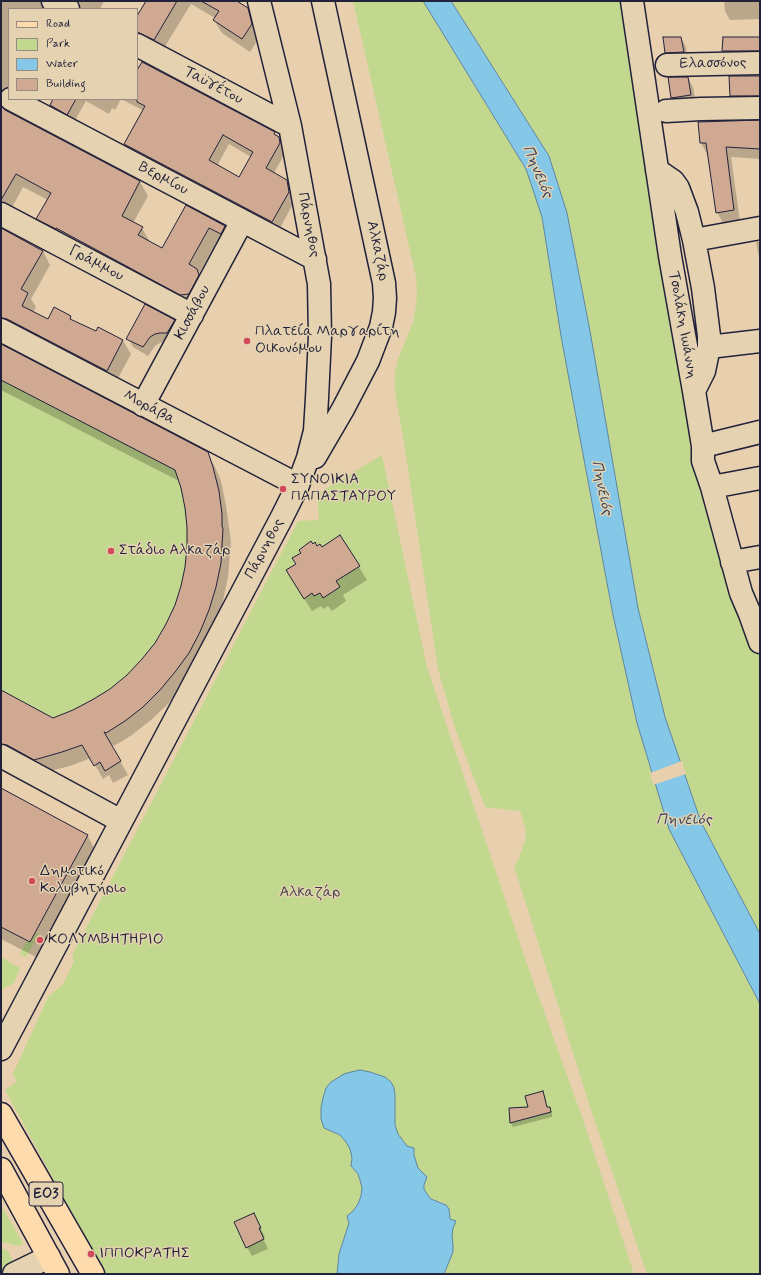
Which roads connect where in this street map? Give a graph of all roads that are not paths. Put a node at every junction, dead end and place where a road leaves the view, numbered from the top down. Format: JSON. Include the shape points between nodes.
{"nodes":[{"id":1,"x":53,"y":1,"type":"edge"},
{"id":2,"x":259,"y":1,"type":"edge"},
{"id":3,"x":323,"y":1,"type":"edge"},
{"id":4,"x":632,"y":1,"type":"edge"},
{"id":5,"x":66,"y":8,"type":"edge"},
{"id":6,"x":138,"y":46,"type":"edge"},
{"id":7,"x":760,"y":63,"type":"edge"},
{"id":8,"x":667,"y":65,"type":"dead end"},
{"id":9,"x":14,"y":100,"type":"edge"},
{"id":10,"x":760,"y":108,"type":"edge"},
{"id":11,"x":666,"y":111,"type":"dead end"},
{"id":12,"x":290,"y":126,"type":"junction"},
{"id":13,"x":657,"y":170,"type":"junction"},
{"id":14,"x":1,"y":214,"type":"edge"},
{"id":15,"x":242,"y":220,"type":"junction"},
{"id":16,"x":760,"y":228,"type":"edge"},
{"id":17,"x":694,"y":240,"type":"junction"},
{"id":18,"x":315,"y":259,"type":"junction"},
{"id":19,"x":192,"y":314,"type":"junction"},
{"id":20,"x":1,"y":330,"type":"edge"},
{"id":21,"x":760,"y":341,"type":"edge"},
{"id":22,"x":709,"y":348,"type":"junction"},
{"id":23,"x":694,"y":391,"type":"junction"},
{"id":24,"x":143,"y":405,"type":"junction"},
{"id":25,"x":760,"y":432,"type":"edge"},
{"id":26,"x":703,"y":446,"type":"junction"},
{"id":27,"x":760,"y":478,"type":"edge"},
{"id":28,"x":298,"y":486,"type":"junction"},
{"id":29,"x":712,"y":487,"type":"junction"},
{"id":30,"x":760,"y":557,"type":"edge"},
{"id":31,"x":732,"y":562,"type":"junction"},
{"id":32,"x":760,"y":642,"type":"edge"},
{"id":33,"x":1,"y":756,"type":"edge"},
{"id":34,"x":121,"y":821,"type":"junction"},
{"id":35,"x":1,"y":1049,"type":"edge"},
{"id":36,"x":1,"y":1114,"type":"edge"},
{"id":37,"x":8,"y":1143,"type":"edge"},
{"id":38,"x":1,"y":1169,"type":"edge"},
{"id":39,"x":54,"y":1265,"type":"edge"},
{"id":40,"x":14,"y":1274,"type":"edge"},
{"id":41,"x":92,"y":1274,"type":"edge"}],
"edges":[{"from":1,"to":5,"type":"street"},
{"from":2,"to":12,"type":"street","name":"Πάρνηθος"},
{"from":3,"to":28,"type":"street","name":"Αλκαζάρ","via":[[384,283],[384,312],[368,361]]},
{"from":4,"to":13,"type":"street","name":"Τσολάκη Ιωάννη"},
{"from":6,"to":12,"type":"street","name":"Ταϋγέτου"},
{"from":7,"to":8,"type":"street","name":"Ελασσόνος"},
{"from":9,"to":15,"type":"street","name":"Βερμίου"},
{"from":10,"to":11,"type":"street"},
{"from":12,"to":18,"type":"street","name":"Πάρνηθος"},
{"from":13,"to":17,"type":"street","via":[[673,181],[678,188]]},
{"from":13,"to":23,"type":"street","name":"Τσολάκη Ιωάννη"},
{"from":14,"to":19,"type":"street","name":"Γράμμου"},
{"from":15,"to":18,"type":"street","name":"Βερμίου"},
{"from":15,"to":19,"type":"street","name":"Κισσάβου"},
{"from":16,"to":17,"type":"street"},
{"from":17,"to":22,"type":"street","via":[[703,288]]},
{"from":18,"to":28,"type":"street","name":"Πάρνηθος","via":[[320,336],[318,398],[315,432]]},
{"from":19,"to":24,"type":"street","name":"Κισσάβου"},
{"from":20,"to":24,"type":"street","name":"Μοράβα"},
{"from":21,"to":22,"type":"street"},
{"from":22,"to":23,"type":"street","via":[[704,371]]},
{"from":23,"to":26,"type":"street","name":"Τσολάκη Ιωάννη"},
{"from":24,"to":28,"type":"street","name":"Μοράβα"},
{"from":25,"to":26,"type":"street"},
{"from":26,"to":29,"type":"street","name":"Τσολάκη Ιωάννη","via":[[703,461]]},
{"from":27,"to":29,"type":"street"},
{"from":28,"to":34,"type":"street","name":"Πάρνηθος"},
{"from":29,"to":31,"type":"street","name":"Τσολάκη Ιωάννη"},
{"from":30,"to":31,"type":"street"},
{"from":31,"to":32,"type":"street","name":"Τσολάκη Ιωάννη"},
{"from":33,"to":34,"type":"street"},
{"from":34,"to":35,"type":"street","name":"Πάρνηθος"},
{"from":36,"to":37,"type":"main road","number":"ΕΟ3"},
{"from":37,"to":41,"type":"main road","number":"ΕΟ3"},
{"from":38,"to":39,"type":"main road","number":"ΕΟ3"},
{"from":39,"to":40,"type":"street"}]}
